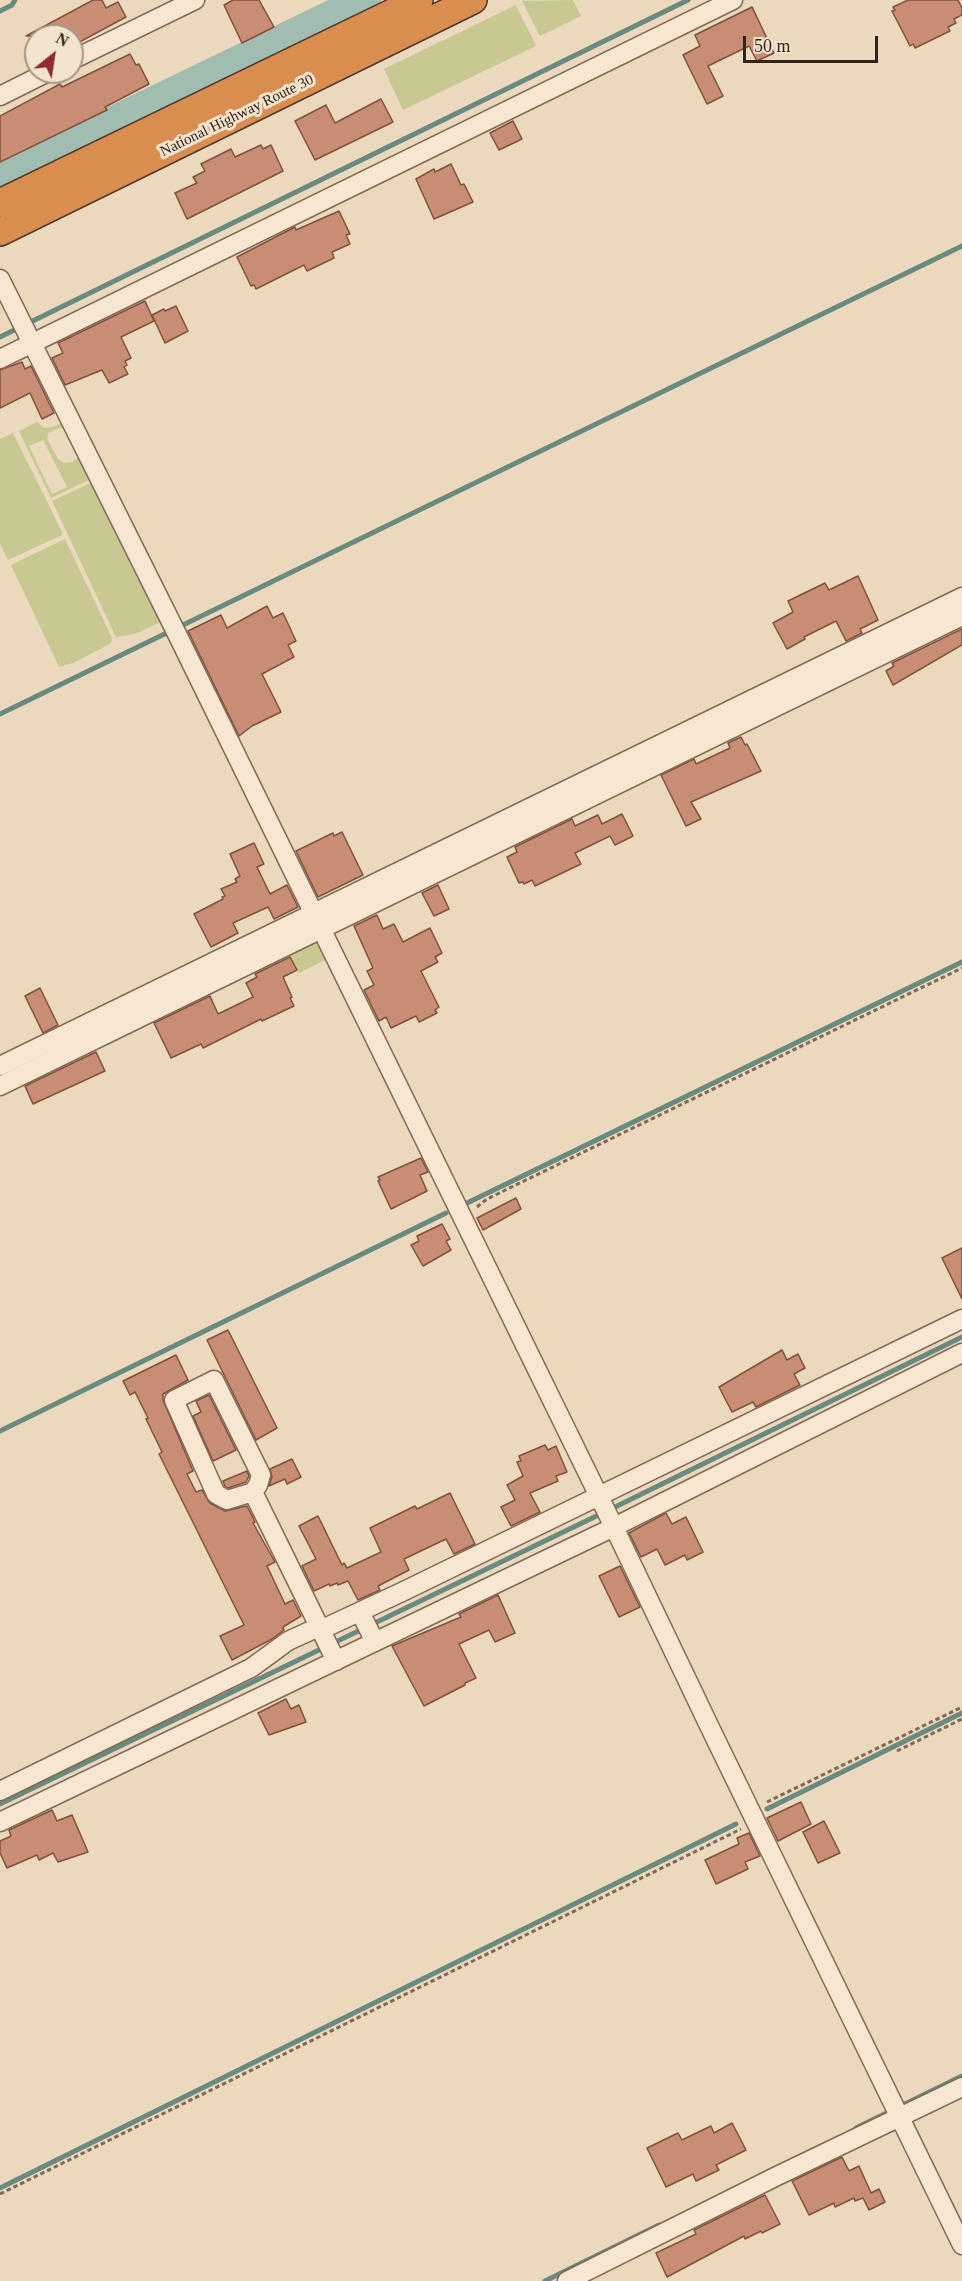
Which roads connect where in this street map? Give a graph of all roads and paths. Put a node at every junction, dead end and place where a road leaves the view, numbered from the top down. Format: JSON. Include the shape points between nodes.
{"nodes":[{"id":1,"x":195,"y":0,"type":"edge"},
{"id":2,"x":419,"y":0,"type":"edge"},
{"id":3,"x":473,"y":0,"type":"edge"},
{"id":4,"x":733,"y":0,"type":"edge"},
{"id":5,"x":84,"y":54,"type":"edge"},
{"id":6,"x":24,"y":84,"type":"edge"},
{"id":7,"x":0,"y":96,"type":"edge"},
{"id":8,"x":0,"y":202,"type":"edge"},
{"id":9,"x":0,"y":232,"type":"edge"},
{"id":10,"x":0,"y":279,"type":"edge"},
{"id":11,"x":26,"y":332,"type":"junction"},
{"id":12,"x":0,"y":359,"type":"edge"},
{"id":13,"x":962,"y":597,"type":"edge"},
{"id":14,"x":962,"y":616,"type":"edge"},
{"id":15,"x":317,"y":922,"type":"junction"},
{"id":16,"x":962,"y":968,"type":"edge"},
{"id":17,"x":0,"y":1066,"type":"edge"},
{"id":18,"x":0,"y":1086,"type":"edge"},
{"id":19,"x":464,"y":1222,"type":"junction"},
{"id":20,"x":962,"y":1319,"type":"edge"},
{"id":21,"x":962,"y":1353,"type":"edge"},
{"id":22,"x":253,"y":1492,"type":"junction"},
{"id":23,"x":606,"y":1512,"type":"junction"},
{"id":24,"x":411,"y":1606,"type":"junction"},
{"id":25,"x":367,"y":1627,"type":"junction"},
{"id":26,"x":328,"y":1645,"type":"junction"},
{"id":27,"x":271,"y":1672,"type":"junction"},
{"id":28,"x":962,"y":1707,"type":"edge"},
{"id":29,"x":962,"y":1719,"type":"edge"},
{"id":30,"x":897,"y":1751,"type":"dead end"},
{"id":31,"x":0,"y":1791,"type":"edge"},
{"id":32,"x":753,"y":1816,"type":"junction"},
{"id":33,"x":0,"y":1822,"type":"edge"},
{"id":34,"x":962,"y":2087,"type":"edge"},
{"id":35,"x":897,"y":2112,"type":"junction"},
{"id":36,"x":0,"y":2194,"type":"edge"},
{"id":37,"x":962,"y":2245,"type":"edge"},
{"id":38,"x":567,"y":2281,"type":"edge"}],
"edges":[{"from":1,"to":5,"type":"street"},
{"from":2,"to":8,"type":"highway","name":"National Highway Route 30"},
{"from":3,"to":9,"type":"highway","name":"National Highway Route 30"},
{"from":4,"to":11,"type":"street"},
{"from":6,"to":7,"type":"street"},
{"from":10,"to":11,"type":"street"},
{"from":11,"to":12,"type":"street"},
{"from":11,"to":15,"type":"street"},
{"from":13,"to":15,"type":"street"},
{"from":14,"to":15,"type":"street"},
{"from":15,"to":17,"type":"street"},
{"from":15,"to":18,"type":"street"},
{"from":15,"to":19,"type":"street"},
{"from":16,"to":19,"type":"path","via":[[488,1198]]},
{"from":19,"to":23,"type":"street"},
{"from":20,"to":23,"type":"street"},
{"from":21,"to":23,"type":"street"},
{"from":22,"to":22,"type":"street","via":[[261,1475],[214,1380],[174,1400],[216,1494],[227,1500]]},
{"from":22,"to":26,"type":"street"},
{"from":23,"to":24,"type":"street"},
{"from":23,"to":24,"type":"street"},
{"from":23,"to":32,"type":"street"},
{"from":24,"to":25,"type":"street"},
{"from":24,"to":25,"type":"street"},
{"from":25,"to":26,"type":"street"},
{"from":25,"to":26,"type":"street"},
{"from":26,"to":27,"type":"street"},
{"from":26,"to":27,"type":"street","via":[[288,1641]]},
{"from":27,"to":31,"type":"street","via":[[251,1668]]},
{"from":27,"to":33,"type":"street"},
{"from":28,"to":32,"type":"path"},
{"from":29,"to":30,"type":"path"},
{"from":32,"to":35,"type":"street"},
{"from":32,"to":36,"type":"path"},
{"from":34,"to":35,"type":"street"},
{"from":35,"to":37,"type":"street"},
{"from":35,"to":38,"type":"street"}]}
